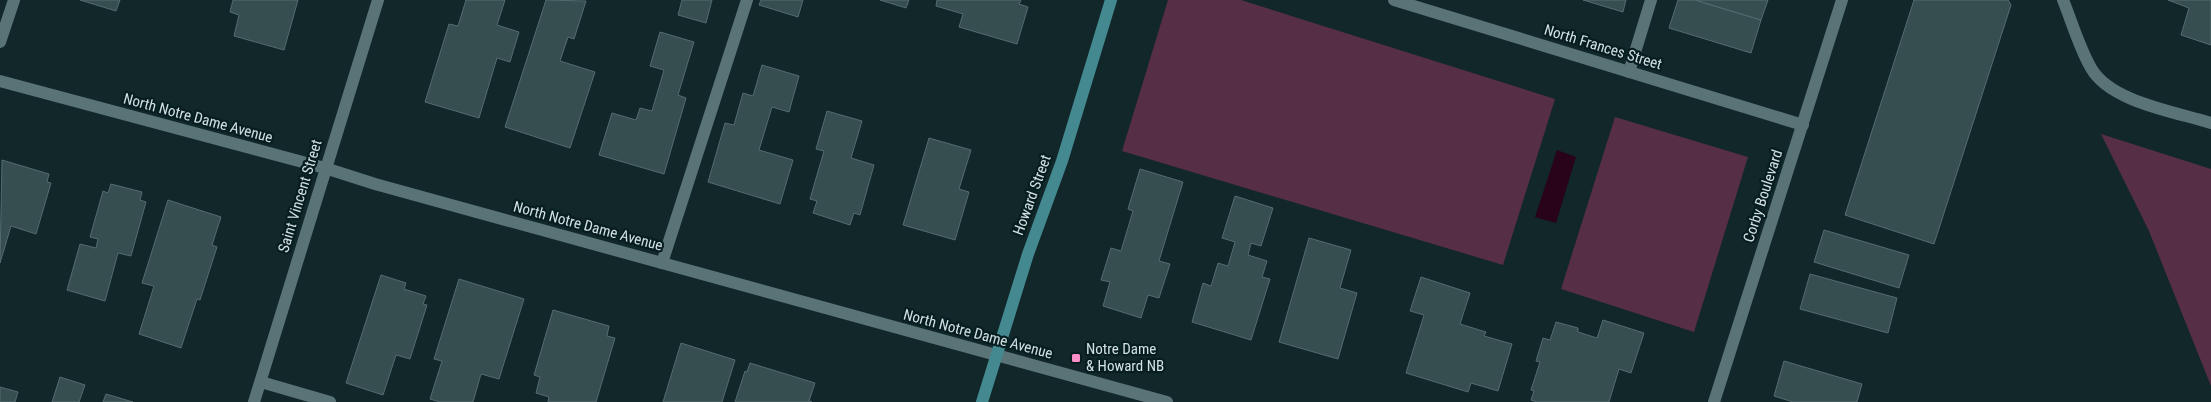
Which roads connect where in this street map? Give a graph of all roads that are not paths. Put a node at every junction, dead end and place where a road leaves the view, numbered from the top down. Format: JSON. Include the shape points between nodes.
{"nodes":[{"id":1,"x":14,"y":0,"type":"edge"},
{"id":2,"x":378,"y":0,"type":"edge"},
{"id":3,"x":747,"y":0,"type":"edge"},
{"id":4,"x":1111,"y":0,"type":"edge"},
{"id":5,"x":1394,"y":0,"type":"edge"},
{"id":6,"x":1651,"y":0,"type":"edge"},
{"id":7,"x":1842,"y":0,"type":"edge"},
{"id":8,"x":2063,"y":0,"type":"edge"},
{"id":9,"x":0,"y":42,"type":"edge"},
{"id":10,"x":1629,"y":72,"type":"junction"},
{"id":11,"x":0,"y":80,"type":"edge"},
{"id":12,"x":2211,"y":123,"type":"edge"},
{"id":13,"x":1804,"y":125,"type":"junction"},
{"id":14,"x":325,"y":168,"type":"junction"},
{"id":15,"x":662,"y":263,"type":"junction"},
{"id":16,"x":997,"y":355,"type":"junction"},
{"id":17,"x":261,"y":382,"type":"junction"},
{"id":18,"x":254,"y":402,"type":"edge"},
{"id":19,"x":330,"y":402,"type":"edge"},
{"id":20,"x":982,"y":402,"type":"edge"},
{"id":21,"x":1167,"y":402,"type":"edge"},
{"id":22,"x":1714,"y":402,"type":"edge"}],
"edges":[{"from":1,"to":9,"type":"street"},
{"from":2,"to":14,"type":"street","name":"Saint Vincent Street"},
{"from":3,"to":15,"type":"street"},
{"from":4,"to":16,"type":"street","name":"Howard Street","via":[[1062,161],[1028,254]]},
{"from":5,"to":10,"type":"street","name":"North Frances Street"},
{"from":6,"to":10,"type":"street"},
{"from":7,"to":13,"type":"street","name":"Corby Boulevard"},
{"from":8,"to":12,"type":"street","via":[[2091,68],[2104,84],[2136,100]]},
{"from":10,"to":13,"type":"street","name":"North Frances Street"},
{"from":11,"to":14,"type":"street","name":"North Notre Dame Avenue"},
{"from":13,"to":22,"type":"street","name":"Corby Boulevard"},
{"from":14,"to":15,"type":"street","name":"North Notre Dame Avenue"},
{"from":14,"to":17,"type":"street","name":"Saint Vincent Street"},
{"from":15,"to":16,"type":"street","name":"North Notre Dame Avenue"},
{"from":16,"to":20,"type":"street","name":"Howard Street"},
{"from":16,"to":21,"type":"street","name":"North Notre Dame Avenue"},
{"from":17,"to":18,"type":"street","name":"Saint Vincent Street"},
{"from":17,"to":19,"type":"street"}]}
